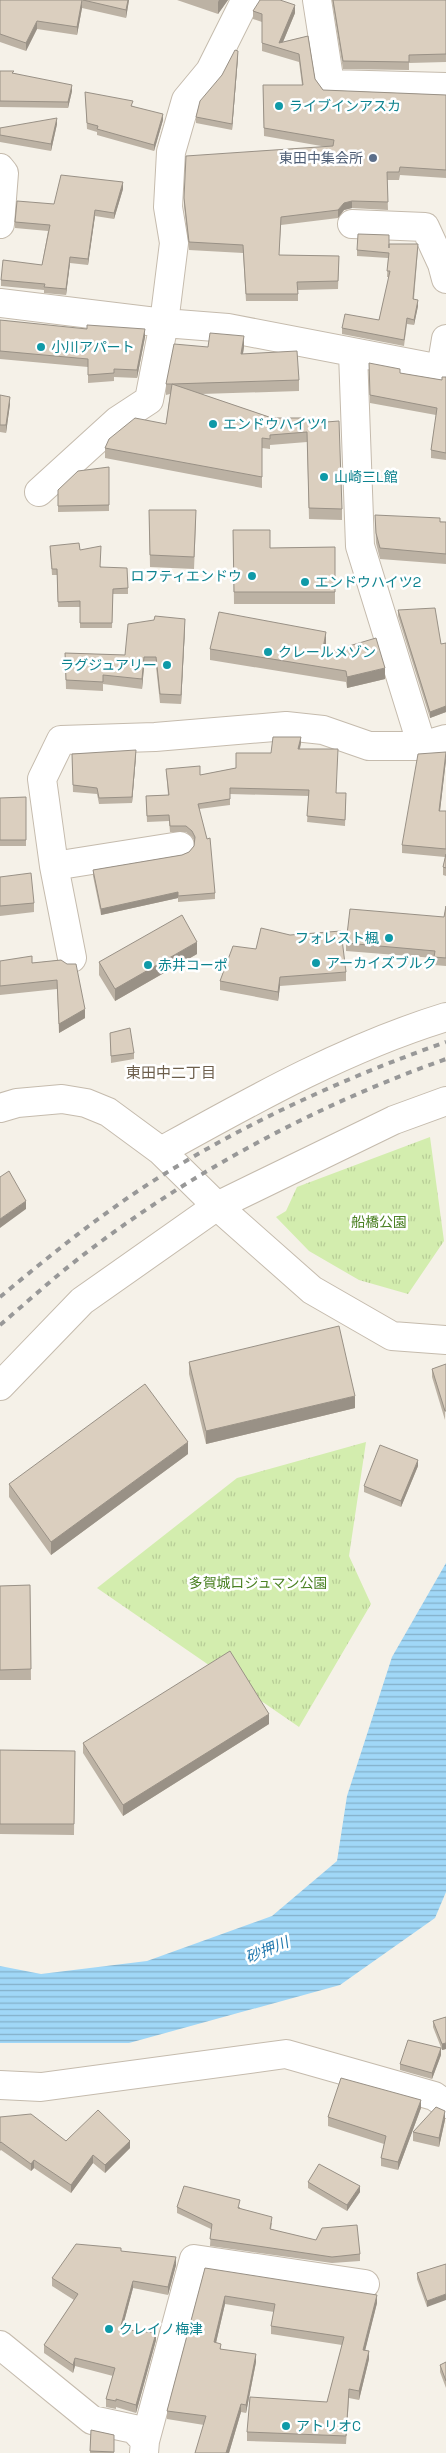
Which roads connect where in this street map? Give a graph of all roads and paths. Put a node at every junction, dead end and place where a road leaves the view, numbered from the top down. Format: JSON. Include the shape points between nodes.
{"nodes":[{"id":1,"x":248,"y":0,"type":"edge"},
{"id":2,"x":317,"y":0,"type":"edge"},
{"id":3,"x":446,"y":87,"type":"edge"},
{"id":4,"x":0,"y":168,"type":"edge"},
{"id":5,"x":0,"y":224,"type":"edge"},
{"id":6,"x":352,"y":224,"type":"dead end"},
{"id":7,"x":446,"y":279,"type":"edge"},
{"id":8,"x":0,"y":303,"type":"edge"},
{"id":9,"x":164,"y":323,"type":"junction"},
{"id":10,"x":446,"y":339,"type":"edge"},
{"id":11,"x":353,"y":353,"type":"junction"},
{"id":12,"x":443,"y":370,"type":"edge"},
{"id":13,"x":39,"y":492,"type":"dead end"},
{"id":14,"x":434,"y":743,"type":"edge"},
{"id":15,"x":180,"y":846,"type":"dead end"},
{"id":16,"x":54,"y":866,"type":"junction"},
{"id":17,"x":72,"y":958,"type":"dead end"},
{"id":18,"x":446,"y":1017,"type":"edge"},
{"id":19,"x":446,"y":1101,"type":"edge"},
{"id":20,"x":0,"y":1108,"type":"edge"},
{"id":21,"x":161,"y":1151,"type":"junction"},
{"id":22,"x":217,"y":1206,"type":"junction"},
{"id":23,"x":446,"y":1340,"type":"edge"},
{"id":24,"x":0,"y":1386,"type":"edge"},
{"id":25,"x":0,"y":2085,"type":"edge"},
{"id":26,"x":442,"y":2095,"type":"edge"},
{"id":27,"x":365,"y":2284,"type":"dead end"},
{"id":28,"x":0,"y":2345,"type":"edge"},
{"id":29,"x":145,"y":2447,"type":"edge"}],
"edges":[{"from":1,"to":9,"type":"street","via":[[210,71],[186,100],[171,152],[168,207],[174,243]]},
{"from":2,"to":3,"type":"street","via":[[330,84]]},
{"from":4,"to":5,"type":"street","via":[[4,172]]},
{"from":6,"to":7,"type":"street","via":[[425,227]]},
{"from":8,"to":9,"type":"street"},
{"from":9,"to":11,"type":"street","via":[[228,328]]},
{"from":9,"to":13,"type":"street","via":[[149,400],[117,421]]},
{"from":10,"to":12,"type":"street"},
{"from":11,"to":12,"type":"street"},
{"from":11,"to":14,"type":"street","via":[[360,546]]},
{"from":14,"to":16,"type":"street","via":[[369,746],[323,730],[286,726],[155,737],[61,740],[42,779]]},
{"from":15,"to":16,"type":"street"},
{"from":16,"to":17,"type":"street"},
{"from":18,"to":21,"type":"street","via":[[343,1056],[244,1104]]},
{"from":19,"to":22,"type":"street","via":[[394,1120]]},
{"from":20,"to":21,"type":"street","via":[[17,1103],[62,1099],[86,1103],[108,1112]]},
{"from":21,"to":22,"type":"street"},
{"from":22,"to":23,"type":"street","via":[[312,1290],[392,1336]]},
{"from":22,"to":24,"type":"street","via":[[82,1301]]},
{"from":25,"to":26,"type":"street","via":[[41,2087],[286,2054]]},
{"from":27,"to":29,"type":"street","via":[[194,2259]]},
{"from":28,"to":29,"type":"street","via":[[92,2420],[134,2429]]}]}
